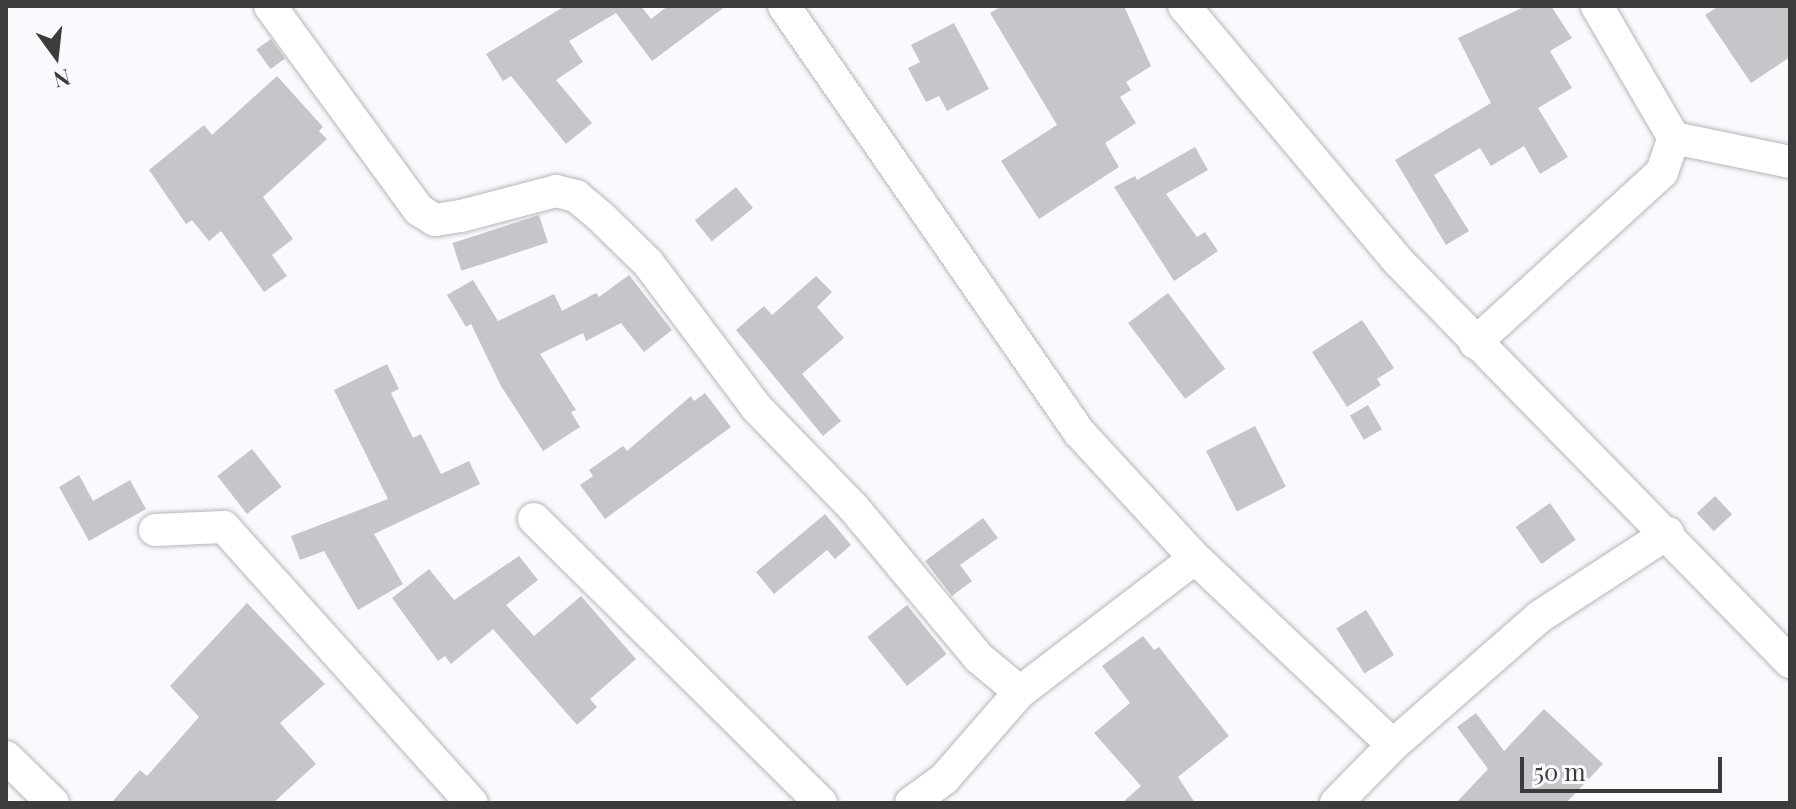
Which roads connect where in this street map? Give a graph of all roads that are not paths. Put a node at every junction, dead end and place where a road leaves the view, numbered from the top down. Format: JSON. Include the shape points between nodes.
{"nodes":[{"id":1,"x":270,"y":6,"type":"edge"},
{"id":2,"x":784,"y":6,"type":"edge"},
{"id":3,"x":1184,"y":6,"type":"edge"},
{"id":4,"x":1597,"y":6,"type":"edge"},
{"id":5,"x":1674,"y":138,"type":"junction"},
{"id":6,"x":1790,"y":162,"type":"edge"},
{"id":7,"x":1475,"y":343,"type":"junction"},
{"id":8,"x":534,"y":519,"type":"dead end"},
{"id":9,"x":155,"y":530,"type":"dead end"},
{"id":10,"x":1668,"y":533,"type":"junction"},
{"id":11,"x":1195,"y":558,"type":"junction"},
{"id":12,"x":1790,"y":662,"type":"edge"},
{"id":13,"x":1020,"y":692,"type":"junction"},
{"id":14,"x":1393,"y":745,"type":"junction"},
{"id":15,"x":6,"y":757,"type":"edge"},
{"id":16,"x":53,"y":803,"type":"edge"},
{"id":17,"x":472,"y":803,"type":"edge"},
{"id":18,"x":821,"y":803,"type":"edge"},
{"id":19,"x":911,"y":803,"type":"edge"},
{"id":20,"x":1336,"y":803,"type":"edge"}],
"edges":[{"from":1,"to":13,"type":"street","via":[[419,210],[435,220],[556,191],[576,196],[602,218],[648,263],[756,407],[853,507],[979,658]]},
{"from":2,"to":11,"type":"street","via":[[1079,432]]},
{"from":3,"to":7,"type":"street","via":[[1398,261]]},
{"from":4,"to":5,"type":"street"},
{"from":5,"to":6,"type":"street"},
{"from":5,"to":7,"type":"street","via":[[1662,172]]},
{"from":7,"to":10,"type":"street"},
{"from":8,"to":18,"type":"street"},
{"from":9,"to":17,"type":"street","via":[[224,527]]},
{"from":10,"to":12,"type":"street"},
{"from":10,"to":14,"type":"street","via":[[1539,617]]},
{"from":11,"to":13,"type":"street"},
{"from":11,"to":14,"type":"street"},
{"from":13,"to":19,"type":"street","via":[[944,779]]},
{"from":14,"to":20,"type":"street"},
{"from":15,"to":16,"type":"street"}]}
